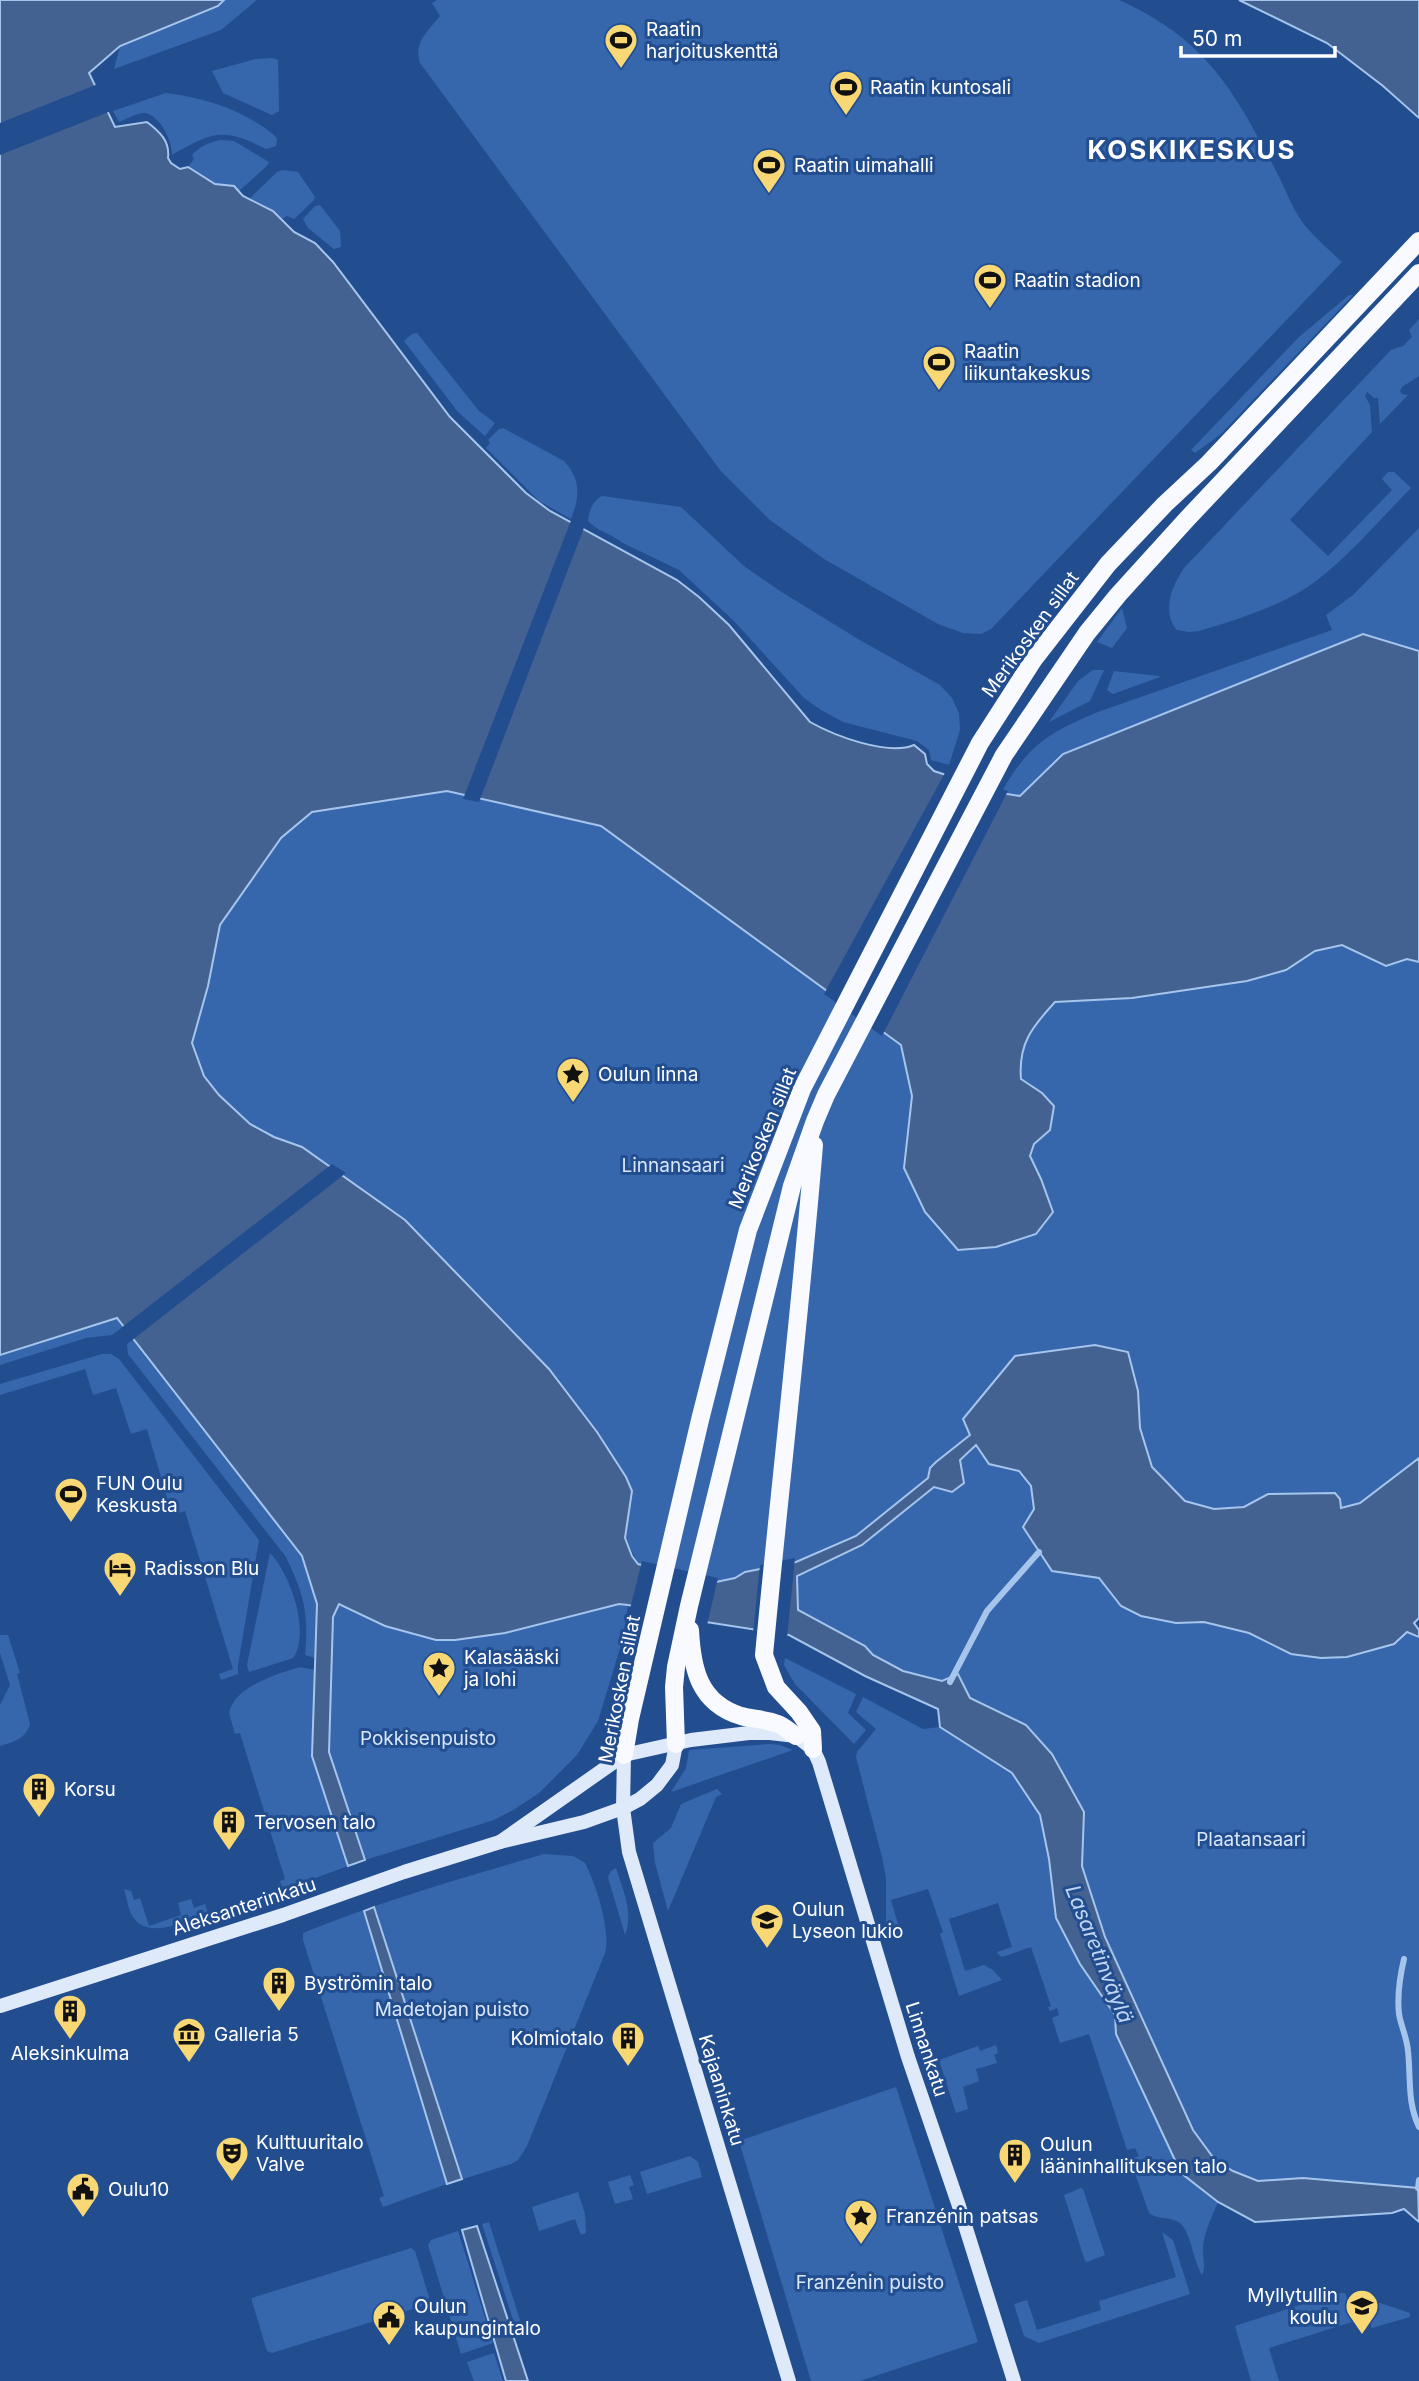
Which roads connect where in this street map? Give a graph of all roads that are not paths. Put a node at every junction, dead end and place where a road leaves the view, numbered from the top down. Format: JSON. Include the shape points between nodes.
{"nodes":[{"id":1,"x":1417,"y":243,"type":"edge"},
{"id":2,"x":1419,"y":273,"type":"edge"},
{"id":3,"x":816,"y":1121,"type":"junction"},
{"id":4,"x":686,"y":1649,"type":"junction"},
{"id":5,"x":796,"y":1736,"type":"junction"},
{"id":6,"x":676,"y":1744,"type":"junction"},
{"id":7,"x":813,"y":1748,"type":"junction"},
{"id":8,"x":624,"y":1755,"type":"junction"},
{"id":9,"x":623,"y":1808,"type":"junction"},
{"id":10,"x":500,"y":1842,"type":"junction"},
{"id":11,"x":0,"y":2006,"type":"edge"},
{"id":12,"x":789,"y":2381,"type":"edge"},
{"id":13,"x":1014,"y":2381,"type":"edge"}],
"edges":[{"from":1,"to":8,"type":"main road","name":"Merikosken sillat","via":[[1108,564],[1034,659],[981,743],[802,1089],[748,1230]]},
{"from":2,"to":3,"type":"main road","via":[[1187,519],[1087,633],[1004,755]]},
{"from":3,"to":4,"type":"main road","via":[[792,1186],[701,1554],[689,1606]]},
{"from":3,"to":7,"type":"main road","via":[[764,1655],[776,1687],[812,1731]]},
{"from":4,"to":5,"type":"main road","via":[[700,1684],[723,1709],[778,1724]]},
{"from":4,"to":6,"type":"main road","via":[[674,1687]]},
{"from":5,"to":6,"type":"main road","via":[[749,1733]]},
{"from":5,"to":7,"type":"main road"},
{"from":6,"to":8,"type":"main road"},
{"from":6,"to":9,"type":"main road","via":[[672,1765],[657,1785]]},
{"from":7,"to":13,"type":"main road","name":"Linnankatu"},
{"from":8,"to":9,"type":"main road","name":"Merikosken sillat"},
{"from":8,"to":10,"type":"main road","name":"Aleksanterinkatu"},
{"from":9,"to":10,"type":"main road","name":"Aleksanterinkatu"},
{"from":9,"to":12,"type":"main road","name":"Kajaaninkatu","via":[[644,1908]]},
{"from":10,"to":11,"type":"main road","name":"Aleksanterinkatu"}]}
